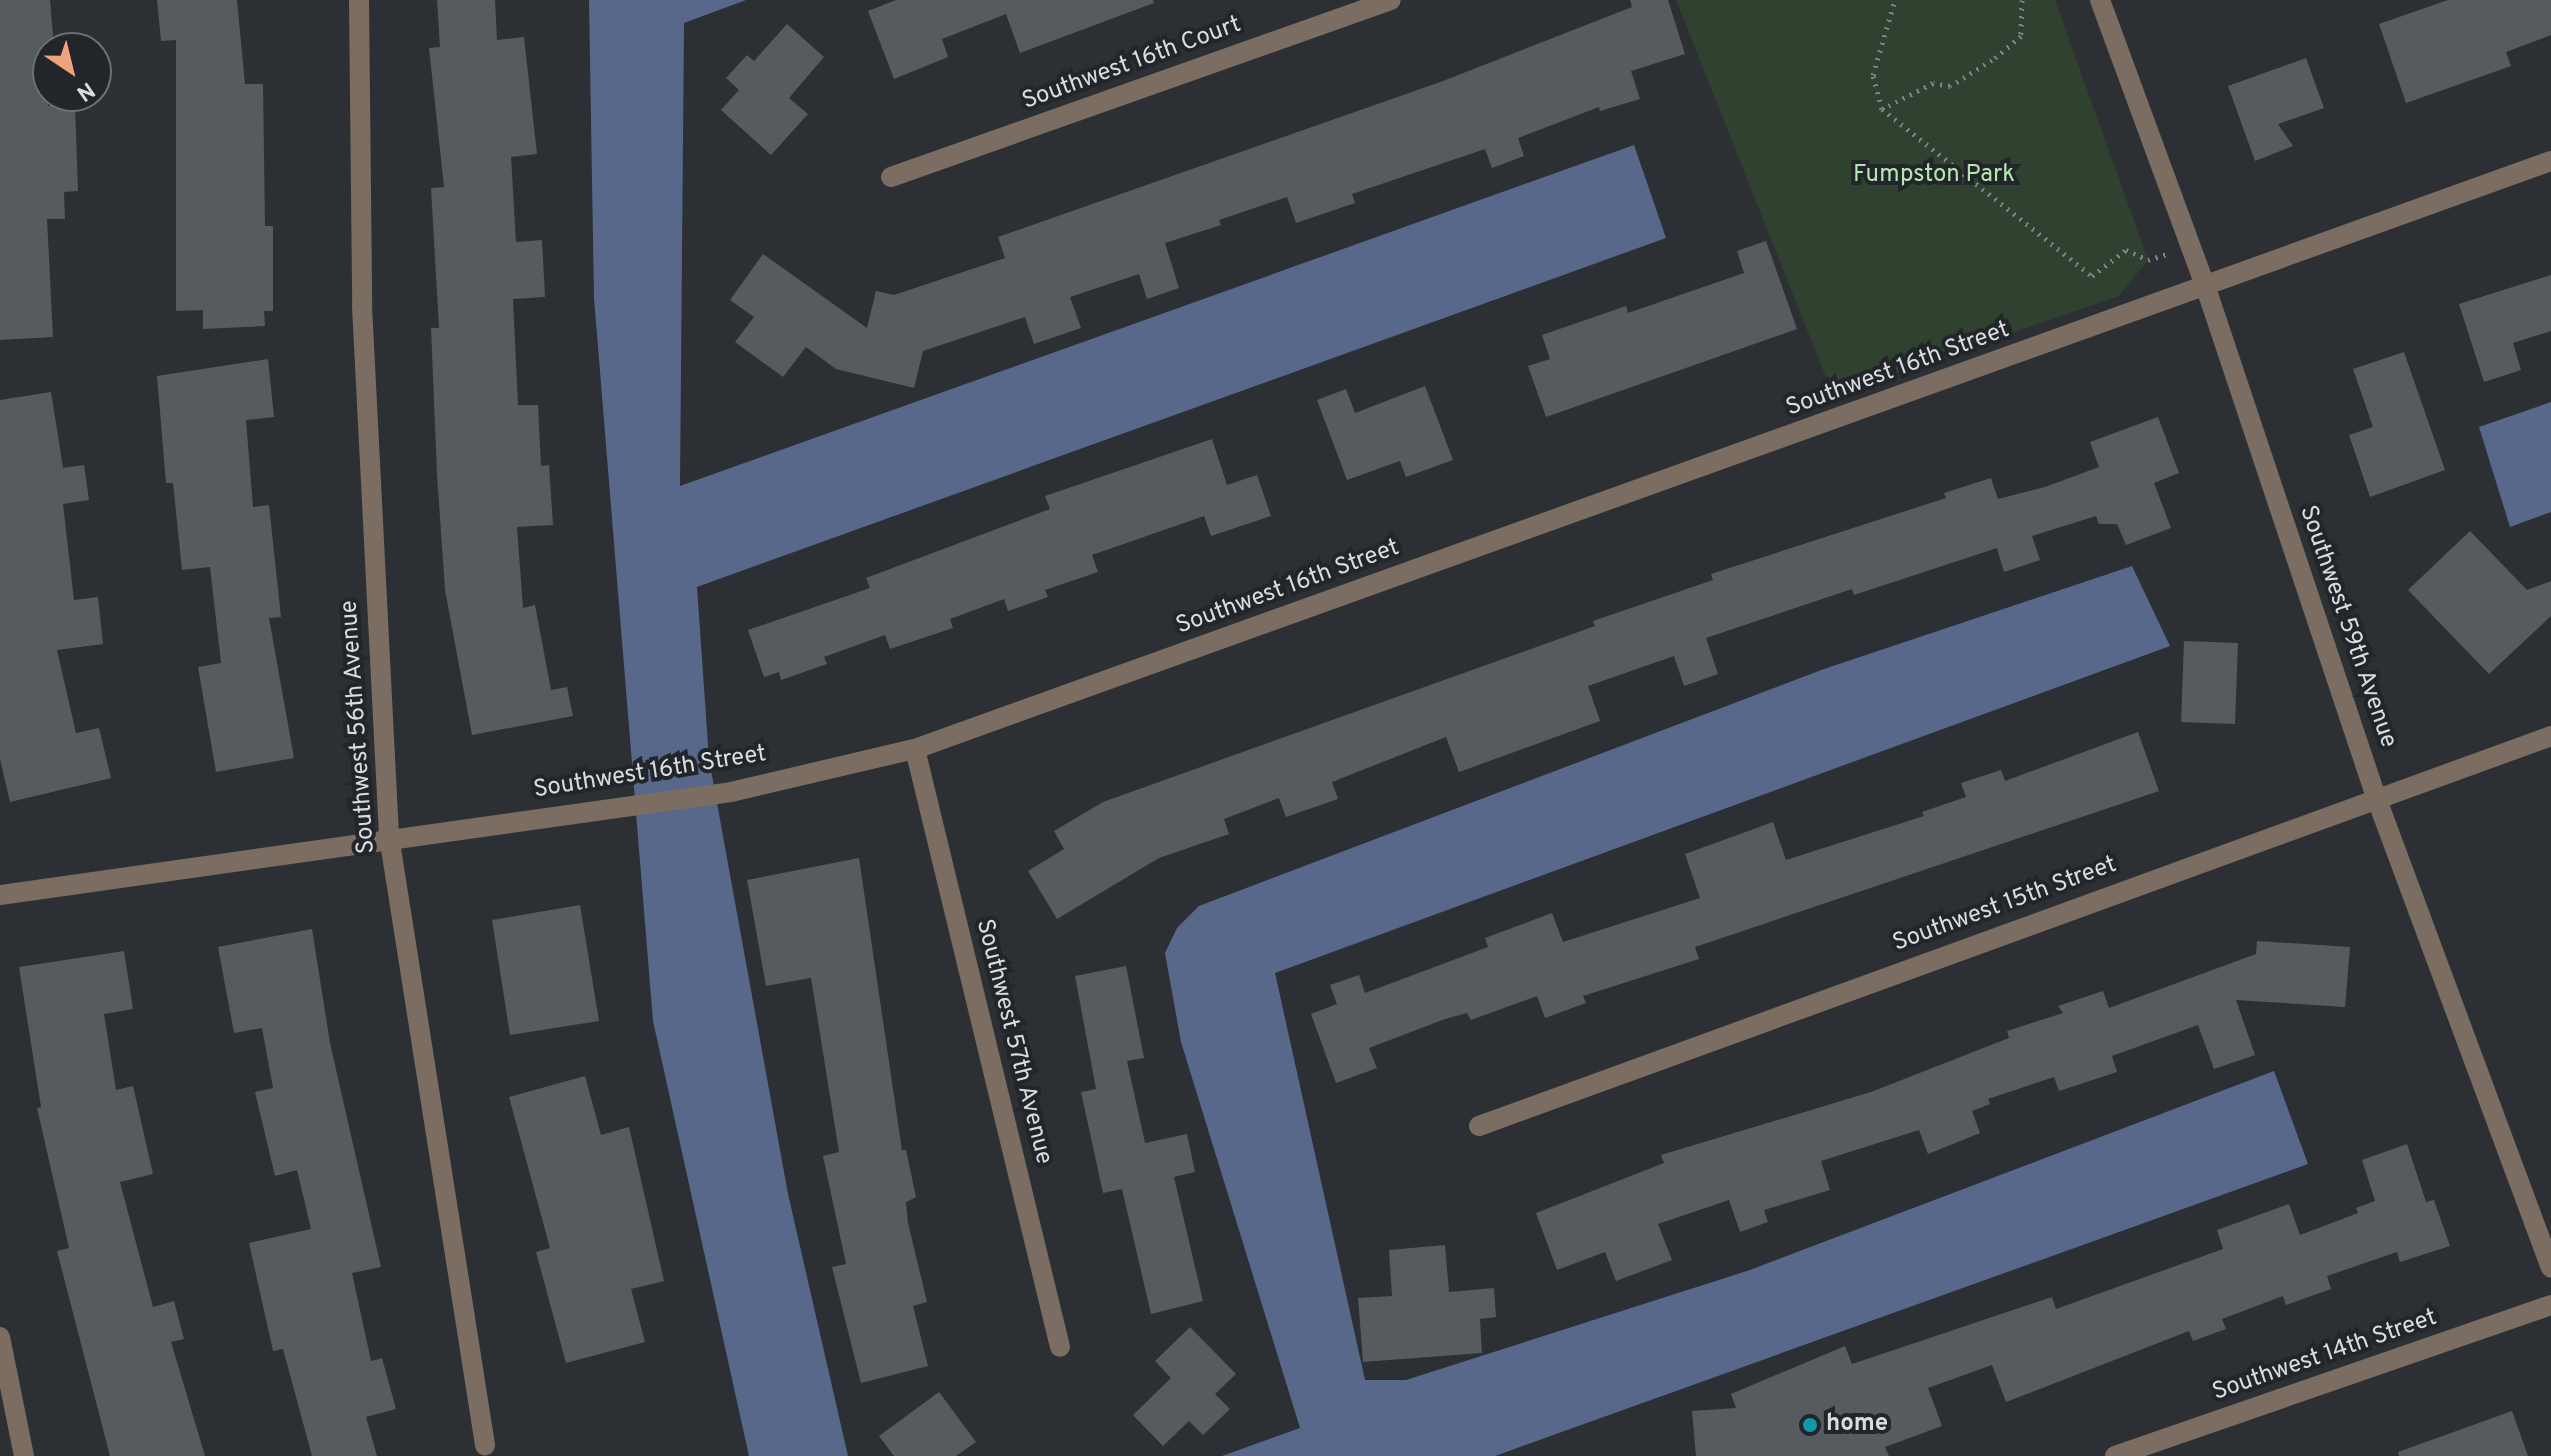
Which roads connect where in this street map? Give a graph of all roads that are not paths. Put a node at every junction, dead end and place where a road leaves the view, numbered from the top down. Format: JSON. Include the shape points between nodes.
{"nodes":[{"id":1,"x":359,"y":0,"type":"edge"},
{"id":2,"x":1391,"y":0,"type":"edge"},
{"id":3,"x":2100,"y":0,"type":"edge"},
{"id":4,"x":2551,"y":161,"type":"edge"},
{"id":5,"x":891,"y":177,"type":"dead end"},
{"id":6,"x":2206,"y":288,"type":"junction"},
{"id":7,"x":2551,"y":736,"type":"edge"},
{"id":8,"x":915,"y":749,"type":"junction"},
{"id":9,"x":2376,"y":797,"type":"junction"},
{"id":10,"x":389,"y":836,"type":"junction"},
{"id":11,"x":0,"y":895,"type":"edge"},
{"id":12,"x":1479,"y":1126,"type":"dead end"},
{"id":13,"x":2551,"y":1268,"type":"edge"},
{"id":14,"x":2551,"y":1305,"type":"edge"},
{"id":15,"x":0,"y":1337,"type":"edge"},
{"id":16,"x":1060,"y":1347,"type":"dead end"},
{"id":17,"x":485,"y":1445,"type":"dead end"},
{"id":18,"x":24,"y":1456,"type":"edge"},
{"id":19,"x":2115,"y":1456,"type":"edge"}],
"edges":[{"from":1,"to":10,"type":"street","name":"Southwest 56th Avenue","via":[[362,306]]},
{"from":2,"to":5,"type":"street","name":"Southwest 16th Court"},
{"from":3,"to":6,"type":"street","name":"Southwest 59th Avenue"},
{"from":4,"to":6,"type":"street","name":"Southwest 16th Street"},
{"from":6,"to":8,"type":"street","name":"Southwest 16th Street"},
{"from":6,"to":9,"type":"street","name":"Southwest 59th Avenue"},
{"from":7,"to":9,"type":"street","name":"Southwest 15th Street"},
{"from":8,"to":10,"type":"street","name":"Southwest 16th Street","via":[[731,792]]},
{"from":8,"to":16,"type":"street","name":"Southwest 57th Avenue"},
{"from":9,"to":12,"type":"street","name":"Southwest 15th Street"},
{"from":9,"to":13,"type":"street","name":"Southwest 59th Avenue"},
{"from":10,"to":11,"type":"street","name":"Southwest 16th Street"},
{"from":10,"to":17,"type":"street","name":"Southwest 56th Avenue"},
{"from":14,"to":19,"type":"street","name":"Southwest 14th Street"},
{"from":15,"to":18,"type":"street"}]}
